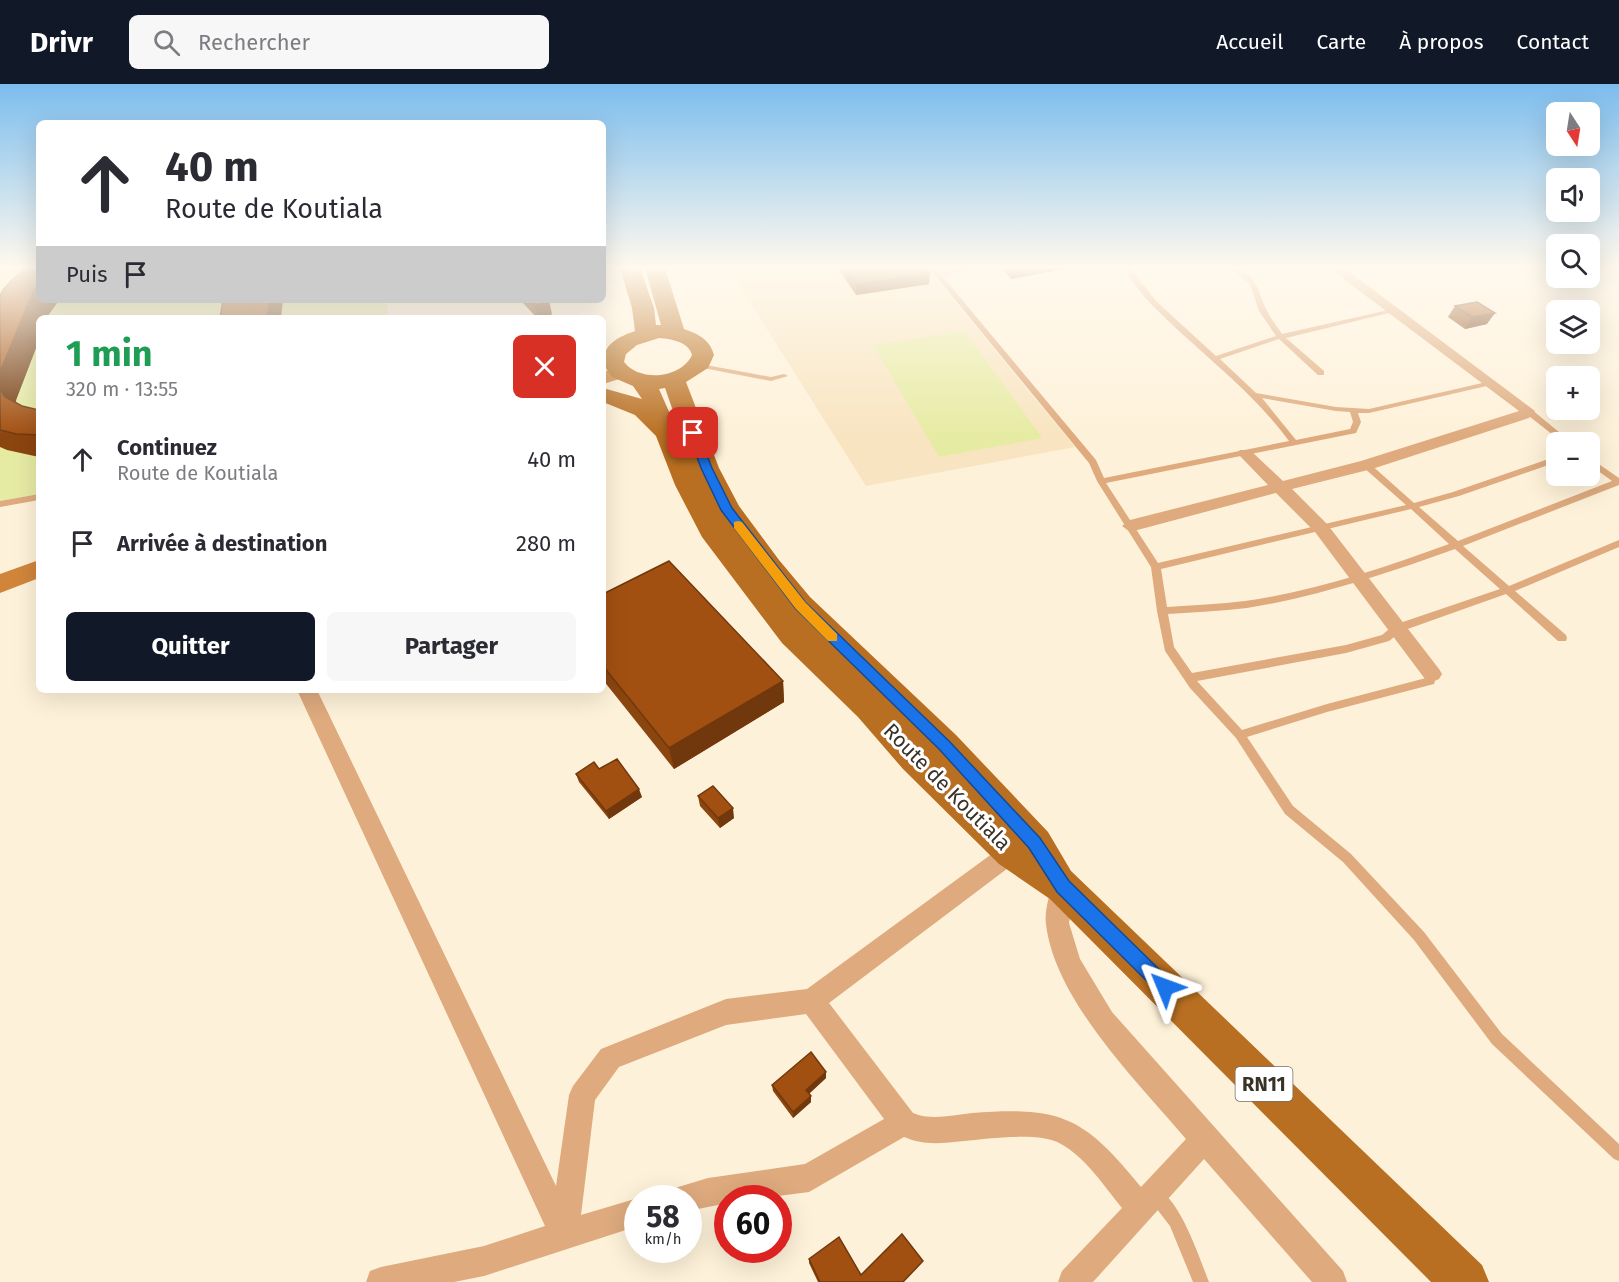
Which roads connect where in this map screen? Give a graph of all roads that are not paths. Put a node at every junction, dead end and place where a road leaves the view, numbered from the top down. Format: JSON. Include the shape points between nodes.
{"nodes":[{"id":1,"x":645,"y":324,"type":"edge"},
{"id":2,"x":672,"y":324,"type":"edge"},
{"id":3,"x":977,"y":324,"type":"edge"},
{"id":4,"x":1176,"y":324,"type":"edge"},
{"id":5,"x":1272,"y":324,"type":"edge"},
{"id":6,"x":1335,"y":324,"type":"edge"},
{"id":7,"x":1411,"y":324,"type":"edge"},
{"id":8,"x":674,"y":331,"type":"junction"},
{"id":9,"x":646,"y":333,"type":"junction"},
{"id":10,"x":1280,"y":336,"type":"junction"},
{"id":11,"x":1215,"y":359,"type":"junction"},
{"id":12,"x":616,"y":370,"type":"edge"},
{"id":13,"x":686,"y":372,"type":"junction"},
{"id":14,"x":1321,"y":373,"type":"dead end"},
{"id":15,"x":784,"y":376,"type":"dead end"},
{"id":16,"x":1491,"y":383,"type":"junction"},
{"id":17,"x":1255,"y":395,"type":"junction"},
{"id":18,"x":606,"y":396,"type":"edge"},
{"id":19,"x":1353,"y":410,"type":"junction"},
{"id":20,"x":1527,"y":411,"type":"junction"},
{"id":21,"x":1554,"y":432,"type":"edge"},
{"id":22,"x":1293,"y":443,"type":"junction"},
{"id":23,"x":1245,"y":453,"type":"junction"},
{"id":24,"x":675,"y":456,"type":"junction"},
{"id":25,"x":1546,"y":463,"type":"edge"},
{"id":26,"x":1366,"y":465,"type":"junction"},
{"id":27,"x":1600,"y":468,"type":"edge"},
{"id":28,"x":1101,"y":481,"type":"junction"},
{"id":29,"x":1619,"y":482,"type":"edge"},
{"id":30,"x":1280,"y":487,"type":"junction"},
{"id":31,"x":36,"y":498,"type":"edge"},
{"id":32,"x":0,"y":504,"type":"edge"},
{"id":33,"x":1413,"y":506,"type":"junction"},
{"id":34,"x":1130,"y":526,"type":"junction"},
{"id":35,"x":1321,"y":528,"type":"junction"},
{"id":36,"x":1619,"y":543,"type":"edge"},
{"id":37,"x":1456,"y":544,"type":"junction"},
{"id":38,"x":1156,"y":567,"type":"junction"},
{"id":39,"x":36,"y":570,"type":"edge"},
{"id":40,"x":1359,"y":576,"type":"junction"},
{"id":41,"x":0,"y":584,"type":"edge"},
{"id":42,"x":1508,"y":590,"type":"junction"},
{"id":43,"x":1162,"y":611,"type":"junction"},
{"id":44,"x":1398,"y":628,"type":"junction"},
{"id":45,"x":1562,"y":638,"type":"dead end"},
{"id":46,"x":1432,"y":674,"type":"joint"},
{"id":47,"x":1189,"y":678,"type":"junction"},
{"id":48,"x":308,"y":693,"type":"edge"},
{"id":49,"x":1240,"y":735,"type":"junction"},
{"id":50,"x":1012,"y":852,"type":"junction"},
{"id":51,"x":1063,"y":887,"type":"junction"},
{"id":52,"x":812,"y":1001,"type":"junction"},
{"id":53,"x":903,"y":1123,"type":"junction"},
{"id":54,"x":1204,"y":1139,"type":"junction"},
{"id":55,"x":1619,"y":1154,"type":"edge"},
{"id":56,"x":702,"y":1194,"type":"edge"},
{"id":57,"x":1148,"y":1202,"type":"junction"},
{"id":58,"x":624,"y":1216,"type":"edge"},
{"id":59,"x":564,"y":1234,"type":"junction"},
{"id":60,"x":381,"y":1282,"type":"edge"},
{"id":61,"x":1073,"y":1282,"type":"edge"},
{"id":62,"x":1201,"y":1282,"type":"edge"},
{"id":63,"x":1332,"y":1282,"type":"edge"},
{"id":64,"x":1465,"y":1282,"type":"edge"}],
"edges":[{"from":1,"to":9,"type":"main road"},
{"from":2,"to":8,"type":"main road"},
{"from":3,"to":28,"type":"lane","via":[[1093,462]]},
{"from":4,"to":11,"type":"lane"},
{"from":5,"to":10,"type":"lane"},
{"from":6,"to":10,"type":"lane"},
{"from":7,"to":16,"type":"street"},
{"from":8,"to":9,"type":"main road"},
{"from":8,"to":13,"type":"main road","name":"Route de Koutiala","number":"RN11","via":[[698,343],[703,351]]},
{"from":9,"to":12,"type":"main road","via":[[622,343]]},
{"from":10,"to":11,"type":"lane"},
{"from":10,"to":14,"type":"lane"},
{"from":11,"to":17,"type":"lane"},
{"from":12,"to":13,"type":"main road"},
{"from":12,"to":24,"type":"main road","name":"Route de Koutiala","number":"RN11","via":[[652,395]]},
{"from":13,"to":15,"type":"lane","via":[[771,379]]},
{"from":13,"to":51,"type":"main road","name":"Route de Koutiala","number":"RN11","via":[[706,468],[727,510],[800,605],[944,745],[1027,835]]},
{"from":16,"to":19,"type":"lane","via":[[1369,411]]},
{"from":16,"to":20,"type":"street"},
{"from":17,"to":19,"type":"lane"},
{"from":17,"to":22,"type":"lane","via":[[1279,419]]},
{"from":18,"to":24,"type":"main road","via":[[636,405],[655,419]]},
{"from":19,"to":22,"type":"lane","via":[[1357,422],[1353,431]]},
{"from":20,"to":21,"type":"lane"},
{"from":20,"to":26,"type":"street"},
{"from":22,"to":23,"type":"lane"},
{"from":23,"to":28,"type":"lane"},
{"from":23,"to":30,"type":"street"},
{"from":24,"to":50,"type":"main road","name":"Route de Koutiala","number":"RN11","via":[[712,530],[793,635]]},
{"from":25,"to":33,"type":"lane"},
{"from":26,"to":30,"type":"street"},
{"from":26,"to":33,"type":"lane"},
{"from":27,"to":29,"type":"lane"},
{"from":28,"to":34,"type":"lane"},
{"from":29,"to":37,"type":"lane"},
{"from":30,"to":34,"type":"street"},
{"from":30,"to":35,"type":"street"},
{"from":31,"to":32,"type":"lane"},
{"from":33,"to":35,"type":"lane"},
{"from":33,"to":37,"type":"lane"},
{"from":34,"to":38,"type":"lane"},
{"from":35,"to":38,"type":"lane"},
{"from":35,"to":40,"type":"street"},
{"from":36,"to":42,"type":"lane"},
{"from":37,"to":40,"type":"lane"},
{"from":37,"to":42,"type":"lane"},
{"from":38,"to":43,"type":"lane"},
{"from":39,"to":41,"type":"street"},
{"from":40,"to":43,"type":"lane","via":[[1257,602]]},
{"from":40,"to":44,"type":"street"},
{"from":42,"to":44,"type":"lane"},
{"from":42,"to":45,"type":"lane"},
{"from":43,"to":47,"type":"lane","via":[[1169,648]]},
{"from":44,"to":46,"type":"street"},
{"from":44,"to":47,"type":"lane","via":[[1385,638],[1346,649]]},
{"from":46,"to":49,"type":"lane","via":[[1430,681]]},
{"from":47,"to":49,"type":"lane"},
{"from":48,"to":59,"type":"street"},
{"from":49,"to":55,"type":"lane","via":[[1289,810],[1347,858],[1419,936],[1497,1039]]},
{"from":50,"to":51,"type":"main road","name":"Route de Koutiala","number":"RN11"},
{"from":50,"to":52,"type":"street"},
{"from":51,"to":54,"type":"street","via":[[1057,923],[1069,964],[1103,1021]]},
{"from":51,"to":64,"type":"main road","number":"RN11"},
{"from":52,"to":53,"type":"street"},
{"from":52,"to":59,"type":"street","via":[[726,1012],[610,1058],[582,1095]]},
{"from":53,"to":56,"type":"street","via":[[808,1178]]},
{"from":53,"to":57,"type":"street","via":[[921,1133],[969,1126],[1037,1125],[1067,1131]]},
{"from":54,"to":57,"type":"street"},
{"from":54,"to":63,"type":"street"},
{"from":57,"to":61,"type":"street"},
{"from":57,"to":62,"type":"lane","via":[[1176,1221]]},
{"from":58,"to":59,"type":"street"},
{"from":59,"to":60,"type":"street","via":[[484,1261]]}]}
